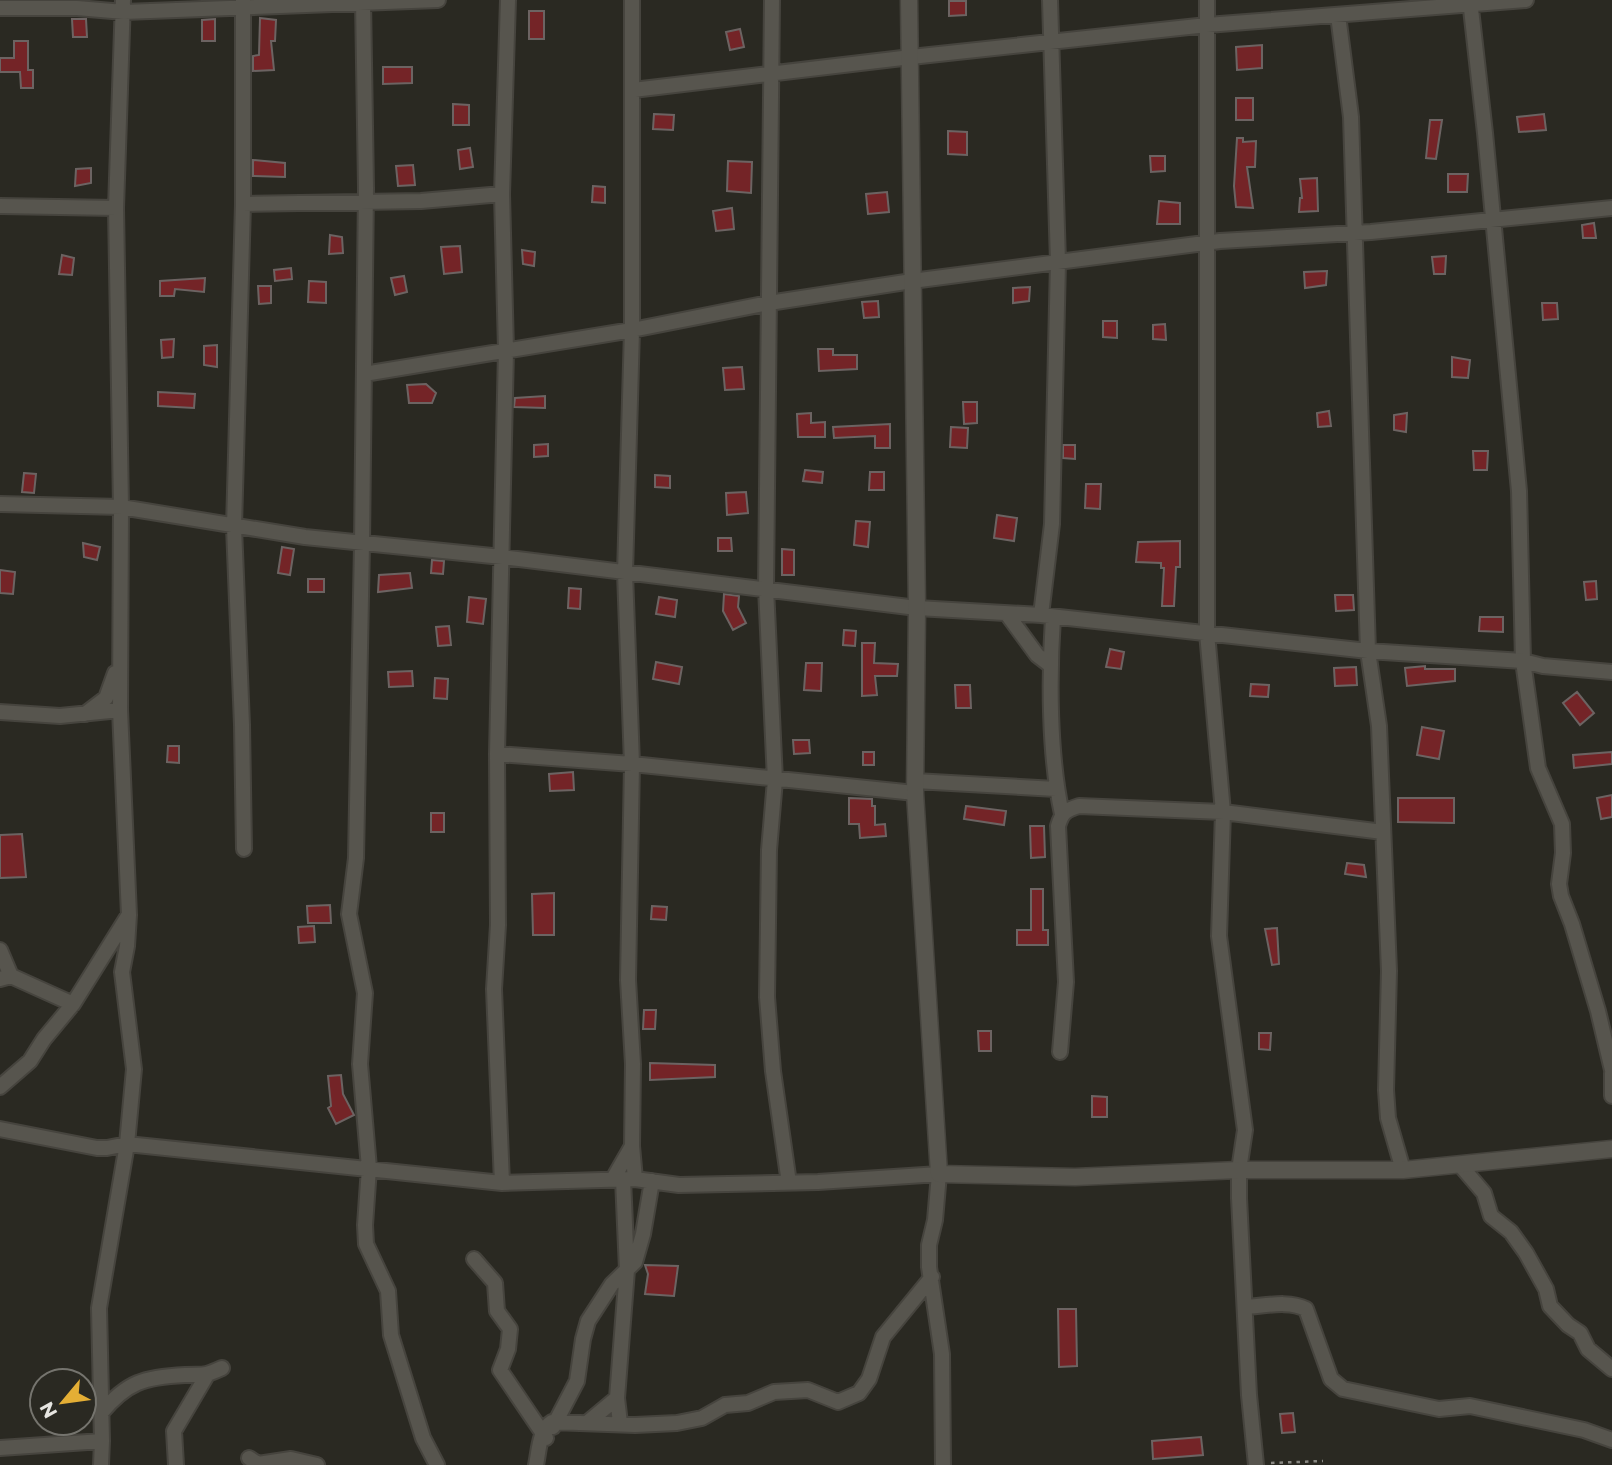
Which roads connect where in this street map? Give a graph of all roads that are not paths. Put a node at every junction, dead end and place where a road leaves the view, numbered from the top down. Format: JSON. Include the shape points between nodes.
{"nodes":[{"id":1,"x":438,"y":0,"type":"edge"},
{"id":2,"x":508,"y":0,"type":"edge"},
{"id":3,"x":632,"y":0,"type":"edge"},
{"id":4,"x":772,"y":0,"type":"edge"},
{"id":5,"x":909,"y":0,"type":"edge"},
{"id":6,"x":1050,"y":0,"type":"edge"},
{"id":7,"x":1207,"y":0,"type":"edge"},
{"id":8,"x":1526,"y":0,"type":"edge"},
{"id":9,"x":363,"y":2,"type":"edge"},
{"id":10,"x":1470,"y":2,"type":"edge"},
{"id":11,"x":243,"y":4,"type":"edge"},
{"id":12,"x":124,"y":6,"type":"edge"},
{"id":13,"x":0,"y":8,"type":"edge"},
{"id":14,"x":1338,"y":15,"type":"junction"},
{"id":15,"x":1207,"y":25,"type":"junction"},
{"id":16,"x":1050,"y":42,"type":"junction"},
{"id":17,"x":911,"y":57,"type":"junction"},
{"id":18,"x":771,"y":75,"type":"junction"},
{"id":19,"x":633,"y":90,"type":"junction"},
{"id":20,"x":502,"y":194,"type":"junction"},
{"id":21,"x":366,"y":203,"type":"junction"},
{"id":22,"x":243,"y":204,"type":"junction"},
{"id":23,"x":0,"y":206,"type":"edge"},
{"id":24,"x":116,"y":208,"type":"junction"},
{"id":25,"x":1612,"y":208,"type":"edge"},
{"id":26,"x":1493,"y":221,"type":"junction"},
{"id":27,"x":1355,"y":232,"type":"junction"},
{"id":28,"x":1206,"y":243,"type":"junction"},
{"id":29,"x":1058,"y":262,"type":"junction"},
{"id":30,"x":912,"y":281,"type":"junction"},
{"id":31,"x":769,"y":303,"type":"junction"},
{"id":32,"x":632,"y":330,"type":"junction"},
{"id":33,"x":506,"y":350,"type":"junction"},
{"id":34,"x":364,"y":374,"type":"junction"},
{"id":35,"x":0,"y":504,"type":"edge"},
{"id":36,"x":121,"y":507,"type":"junction"},
{"id":37,"x":234,"y":527,"type":"junction"},
{"id":38,"x":362,"y":544,"type":"junction"},
{"id":39,"x":502,"y":557,"type":"junction"},
{"id":40,"x":625,"y":573,"type":"junction"},
{"id":41,"x":766,"y":588,"type":"junction"},
{"id":42,"x":917,"y":608,"type":"junction"},
{"id":43,"x":1007,"y":614,"type":"junction"},
{"id":44,"x":1047,"y":616,"type":"junction"},
{"id":45,"x":1207,"y":633,"type":"junction"},
{"id":46,"x":1368,"y":652,"type":"junction"},
{"id":47,"x":120,"y":657,"type":"junction"},
{"id":48,"x":1523,"y":661,"type":"junction"},
{"id":49,"x":1050,"y":665,"type":"junction"},
{"id":50,"x":1612,"y":672,"type":"edge"},
{"id":51,"x":120,"y":710,"type":"junction"},
{"id":52,"x":0,"y":712,"type":"edge"},
{"id":53,"x":84,"y":715,"type":"junction"},
{"id":54,"x":497,"y":754,"type":"junction"},
{"id":55,"x":632,"y":764,"type":"junction"},
{"id":56,"x":775,"y":780,"type":"junction"},
{"id":57,"x":915,"y":787,"type":"junction"},
{"id":58,"x":1056,"y":789,"type":"junction"},
{"id":59,"x":1223,"y":812,"type":"junction"},
{"id":60,"x":1062,"y":814,"type":"junction"},
{"id":61,"x":1382,"y":832,"type":"junction"},
{"id":62,"x":244,"y":849,"type":"dead end"},
{"id":63,"x":129,"y":915,"type":"junction"},
{"id":64,"x":0,"y":950,"type":"edge"},
{"id":65,"x":6,"y":977,"type":"edge"},
{"id":66,"x":73,"y":1004,"type":"junction"},
{"id":67,"x":1060,"y":1052,"type":"dead end"},
{"id":68,"x":1612,"y":1071,"type":"edge"},
{"id":69,"x":0,"y":1087,"type":"edge"},
{"id":70,"x":1612,"y":1096,"type":"edge"},
{"id":71,"x":0,"y":1129,"type":"edge"},
{"id":72,"x":127,"y":1144,"type":"junction"},
{"id":73,"x":632,"y":1146,"type":"junction"},
{"id":74,"x":1612,"y":1149,"type":"edge"},
{"id":75,"x":1461,"y":1166,"type":"junction"},
{"id":76,"x":369,"y":1168,"type":"junction"},
{"id":77,"x":1239,"y":1170,"type":"junction"},
{"id":78,"x":1403,"y":1170,"type":"junction"},
{"id":79,"x":939,"y":1174,"type":"junction"},
{"id":80,"x":624,"y":1179,"type":"junction"},
{"id":81,"x":652,"y":1181,"type":"junction"},
{"id":82,"x":502,"y":1183,"type":"junction"},
{"id":83,"x":789,"y":1183,"type":"junction"},
{"id":84,"x":474,"y":1259,"type":"dead end"},
{"id":85,"x":627,"y":1270,"type":"junction"},
{"id":86,"x":932,"y":1277,"type":"junction"},
{"id":87,"x":1245,"y":1307,"type":"junction"},
{"id":88,"x":222,"y":1368,"type":"dead end"},
{"id":89,"x":1612,"y":1369,"type":"edge"},
{"id":90,"x":207,"y":1375,"type":"junction"},
{"id":91,"x":101,"y":1389,"type":"junction"},
{"id":92,"x":117,"y":1394,"type":"junction"},
{"id":93,"x":617,"y":1398,"type":"junction"},
{"id":94,"x":101,"y":1413,"type":"junction"},
{"id":95,"x":556,"y":1422,"type":"junction"},
{"id":96,"x":587,"y":1423,"type":"junction"},
{"id":97,"x":620,"y":1423,"type":"junction"},
{"id":98,"x":544,"y":1435,"type":"junction"},
{"id":99,"x":1612,"y":1440,"type":"edge"},
{"id":100,"x":102,"y":1441,"type":"junction"},
{"id":101,"x":0,"y":1448,"type":"edge"},
{"id":102,"x":249,"y":1458,"type":"dead end"},
{"id":103,"x":1256,"y":1464,"type":"edge"},
{"id":104,"x":101,"y":1465,"type":"edge"},
{"id":105,"x":176,"y":1465,"type":"edge"},
{"id":106,"x":317,"y":1465,"type":"edge"},
{"id":107,"x":437,"y":1465,"type":"edge"},
{"id":108,"x":538,"y":1465,"type":"edge"},
{"id":109,"x":943,"y":1465,"type":"edge"}],
"edges":[{"from":1,"to":9,"type":"street"},
{"from":2,"to":20,"type":"street"},
{"from":3,"to":19,"type":"street"},
{"from":4,"to":18,"type":"street"},
{"from":5,"to":17,"type":"street"},
{"from":6,"to":16,"type":"street"},
{"from":7,"to":15,"type":"street"},
{"from":8,"to":10,"type":"street"},
{"from":9,"to":11,"type":"street"},
{"from":9,"to":21,"type":"street"},
{"from":10,"to":14,"type":"street"},
{"from":10,"to":26,"type":"street"},
{"from":11,"to":12,"type":"street"},
{"from":11,"to":22,"type":"street"},
{"from":12,"to":13,"type":"street"},
{"from":12,"to":24,"type":"street"},
{"from":14,"to":15,"type":"street"},
{"from":14,"to":27,"type":"street","via":[[1351,117]]},
{"from":15,"to":16,"type":"street"},
{"from":15,"to":28,"type":"street"},
{"from":16,"to":17,"type":"street"},
{"from":16,"to":29,"type":"street"},
{"from":17,"to":18,"type":"street"},
{"from":17,"to":30,"type":"street"},
{"from":18,"to":19,"type":"street"},
{"from":18,"to":31,"type":"street"},
{"from":19,"to":32,"type":"street"},
{"from":20,"to":21,"type":"street"},
{"from":20,"to":33,"type":"street"},
{"from":21,"to":22,"type":"street"},
{"from":21,"to":34,"type":"street"},
{"from":22,"to":37,"type":"street"},
{"from":23,"to":24,"type":"street"},
{"from":24,"to":36,"type":"street"},
{"from":25,"to":26,"type":"street"},
{"from":26,"to":27,"type":"street"},
{"from":26,"to":48,"type":"street","via":[[1519,491]]},
{"from":27,"to":28,"type":"street"},
{"from":27,"to":46,"type":"street"},
{"from":28,"to":29,"type":"street"},
{"from":28,"to":45,"type":"street"},
{"from":29,"to":30,"type":"street"},
{"from":29,"to":44,"type":"street"},
{"from":30,"to":31,"type":"street"},
{"from":30,"to":42,"type":"street"},
{"from":31,"to":32,"type":"street"},
{"from":31,"to":41,"type":"street"},
{"from":32,"to":33,"type":"street"},
{"from":32,"to":40,"type":"street"},
{"from":33,"to":34,"type":"street"},
{"from":33,"to":39,"type":"street"},
{"from":34,"to":38,"type":"street"},
{"from":35,"to":36,"type":"street"},
{"from":36,"to":37,"type":"street"},
{"from":36,"to":47,"type":"street"},
{"from":37,"to":38,"type":"street"},
{"from":37,"to":62,"type":"street"},
{"from":38,"to":39,"type":"street"},
{"from":38,"to":76,"type":"street","via":[[356,858],[349,914],[365,993],[360,1064]]},
{"from":39,"to":40,"type":"street"},
{"from":39,"to":54,"type":"street"},
{"from":40,"to":41,"type":"street"},
{"from":40,"to":55,"type":"street"},
{"from":41,"to":42,"type":"street"},
{"from":41,"to":56,"type":"street"},
{"from":42,"to":43,"type":"street"},
{"from":42,"to":57,"type":"street"},
{"from":43,"to":44,"type":"street"},
{"from":43,"to":49,"type":"street"},
{"from":44,"to":45,"type":"street"},
{"from":44,"to":49,"type":"street"},
{"from":45,"to":46,"type":"street"},
{"from":45,"to":59,"type":"street"},
{"from":46,"to":48,"type":"street"},
{"from":46,"to":61,"type":"street","via":[[1379,726]]},
{"from":47,"to":51,"type":"street"},
{"from":47,"to":53,"type":"street","via":[[106,698]]},
{"from":48,"to":50,"type":"street"},
{"from":48,"to":68,"type":"street","via":[[1538,768],[1562,824],[1561,896]]},
{"from":49,"to":58,"type":"street"},
{"from":51,"to":53,"type":"street"},
{"from":51,"to":63,"type":"street"},
{"from":52,"to":53,"type":"street"},
{"from":54,"to":55,"type":"street"},
{"from":54,"to":82,"type":"street","via":[[494,989]]},
{"from":55,"to":56,"type":"street"},
{"from":55,"to":73,"type":"street","via":[[628,980]]},
{"from":56,"to":57,"type":"street"},
{"from":56,"to":83,"type":"street","via":[[767,998]]},
{"from":57,"to":58,"type":"street"},
{"from":57,"to":79,"type":"street"},
{"from":58,"to":60,"type":"street"},
{"from":59,"to":60,"type":"street","via":[[1079,806]]},
{"from":59,"to":61,"type":"street"},
{"from":59,"to":77,"type":"street","via":[[1219,936],[1245,1130]]},
{"from":60,"to":67,"type":"street","via":[[1058,826],[1066,982]]},
{"from":61,"to":78,"type":"street","via":[[1389,971],[1386,1090],[1388,1118]]},
{"from":63,"to":66,"type":"street"},
{"from":63,"to":72,"type":"street","via":[[122,972],[134,1069]]},
{"from":64,"to":65,"type":"street"},
{"from":65,"to":66,"type":"street"},
{"from":66,"to":69,"type":"street","via":[[30,1061]]},
{"from":68,"to":70,"type":"street"},
{"from":71,"to":72,"type":"street","via":[[97,1148]]},
{"from":72,"to":76,"type":"street"},
{"from":72,"to":91,"type":"street","via":[[99,1308]]},
{"from":73,"to":80,"type":"street"},
{"from":73,"to":80,"type":"street"},
{"from":74,"to":75,"type":"street"},
{"from":75,"to":78,"type":"street"},
{"from":75,"to":89,"type":"street","via":[[1485,1193],[1491,1216],[1511,1232],[1526,1253],[1550,1306]]},
{"from":76,"to":82,"type":"street"},
{"from":76,"to":107,"type":"street","via":[[366,1244],[388,1291],[391,1335],[422,1437]]},
{"from":77,"to":78,"type":"street"},
{"from":77,"to":79,"type":"street","via":[[1075,1177]]},
{"from":77,"to":87,"type":"street"},
{"from":79,"to":83,"type":"street"},
{"from":79,"to":86,"type":"street","via":[[929,1245]]},
{"from":80,"to":81,"type":"street"},
{"from":80,"to":82,"type":"street"},
{"from":80,"to":85,"type":"street"},
{"from":81,"to":83,"type":"street","via":[[679,1185]]},
{"from":81,"to":85,"type":"street","via":[[635,1262]]},
{"from":84,"to":98,"type":"street","via":[[495,1283],[497,1311],[510,1329],[500,1370]]},
{"from":85,"to":93,"type":"street"},
{"from":85,"to":95,"type":"street","via":[[588,1321],[577,1381]]},
{"from":86,"to":97,"type":"street","via":[[883,1337],[869,1379],[859,1393],[838,1402],[808,1390],[774,1392],[748,1403],[724,1405],[702,1418]]},
{"from":86,"to":109,"type":"street","via":[[942,1354]]},
{"from":87,"to":99,"type":"street","via":[[1306,1309],[1331,1379],[1343,1389],[1439,1409],[1470,1406]]},
{"from":87,"to":103,"type":"street"},
{"from":88,"to":90,"type":"street"},
{"from":90,"to":92,"type":"street","via":[[139,1381]]},
{"from":90,"to":105,"type":"street","via":[[174,1432]]},
{"from":91,"to":92,"type":"street"},
{"from":91,"to":94,"type":"street"},
{"from":92,"to":94,"type":"street"},
{"from":93,"to":96,"type":"street"},
{"from":93,"to":97,"type":"street"},
{"from":94,"to":100,"type":"street"},
{"from":95,"to":96,"type":"street"},
{"from":95,"to":98,"type":"street"},
{"from":96,"to":97,"type":"street"},
{"from":98,"to":108,"type":"street"},
{"from":100,"to":101,"type":"street"},
{"from":100,"to":104,"type":"street"},
{"from":102,"to":106,"type":"street","via":[[258,1464],[290,1459]]}]}
